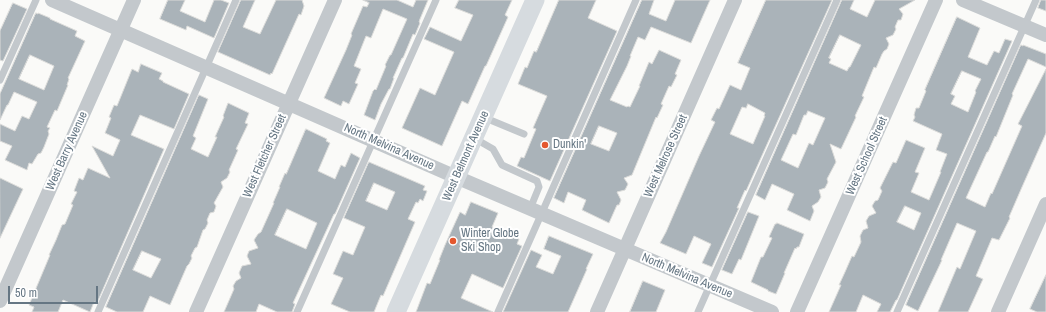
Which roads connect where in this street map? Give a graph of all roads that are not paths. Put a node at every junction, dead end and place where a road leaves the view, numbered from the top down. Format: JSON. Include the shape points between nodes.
{"nodes":[{"id":1,"x":36,"y":0,"type":"edge"},
{"id":2,"x":52,"y":0,"type":"edge"},
{"id":3,"x":134,"y":0,"type":"edge"},
{"id":4,"x":236,"y":0,"type":"edge"},
{"id":5,"x":335,"y":0,"type":"edge"},
{"id":6,"x":436,"y":0,"type":"edge"},
{"id":7,"x":535,"y":0,"type":"edge"},
{"id":8,"x":636,"y":0,"type":"edge"},
{"id":9,"x":735,"y":0,"type":"edge"},
{"id":10,"x":837,"y":0,"type":"edge"},
{"id":11,"x":936,"y":0,"type":"edge"},
{"id":12,"x":963,"y":0,"type":"edge"},
{"id":13,"x":1036,"y":0,"type":"edge"},
{"id":14,"x":1024,"y":26,"type":"junction"},
{"id":15,"x":120,"y":30,"type":"junction"},
{"id":16,"x":1046,"y":35,"type":"edge"},
{"id":17,"x":206,"y":67,"type":"junction"},
{"id":18,"x":0,"y":80,"type":"edge"},
{"id":19,"x":289,"y":103,"type":"junction"},
{"id":20,"x":483,"y":117,"type":"junction"},
{"id":21,"x":524,"y":134,"type":"dead end"},
{"id":22,"x":474,"y":138,"type":"junction"},
{"id":23,"x":373,"y":140,"type":"junction"},
{"id":24,"x":456,"y":177,"type":"junction"},
{"id":25,"x":1046,"y":204,"type":"edge"},
{"id":26,"x":536,"y":211,"type":"junction"},
{"id":27,"x":625,"y":249,"type":"junction"},
{"id":28,"x":710,"y":286,"type":"junction"},
{"id":29,"x":0,"y":301,"type":"edge"},
{"id":30,"x":98,"y":312,"type":"edge"},
{"id":31,"x":196,"y":312,"type":"edge"},
{"id":32,"x":297,"y":312,"type":"edge"},
{"id":33,"x":396,"y":312,"type":"edge"},
{"id":34,"x":498,"y":312,"type":"edge"},
{"id":35,"x":597,"y":312,"type":"edge"},
{"id":36,"x":698,"y":312,"type":"edge"},
{"id":37,"x":772,"y":312,"type":"edge"},
{"id":38,"x":797,"y":312,"type":"edge"},
{"id":39,"x":897,"y":312,"type":"edge"},
{"id":40,"x":998,"y":312,"type":"edge"}],
"edges":[{"from":1,"to":18,"type":"lane"},
{"from":2,"to":15,"type":"street","name":"North Melvina Avenue"},
{"from":3,"to":15,"type":"street","name":"West Barry Avenue"},
{"from":4,"to":17,"type":"lane"},
{"from":5,"to":19,"type":"street","name":"West Fletcher Street"},
{"from":6,"to":23,"type":"lane"},
{"from":7,"to":20,"type":"main road","name":"West Belmont Avenue"},
{"from":8,"to":26,"type":"lane"},
{"from":9,"to":27,"type":"street","name":"West Melrose Street"},
{"from":10,"to":28,"type":"lane"},
{"from":11,"to":38,"type":"street","name":"West School Street"},
{"from":12,"to":14,"type":"street"},
{"from":13,"to":14,"type":"lane"},
{"from":14,"to":16,"type":"street"},
{"from":14,"to":39,"type":"lane"},
{"from":15,"to":17,"type":"street","name":"North Melvina Avenue"},
{"from":15,"to":29,"type":"street","name":"West Barry Avenue"},
{"from":17,"to":19,"type":"street","name":"North Melvina Avenue"},
{"from":17,"to":30,"type":"lane"},
{"from":19,"to":23,"type":"street","name":"North Melvina Avenue"},
{"from":19,"to":31,"type":"street","name":"West Fletcher Street"},
{"from":20,"to":21,"type":"lane"},
{"from":20,"to":22,"type":"main road","name":"West Belmont Avenue"},
{"from":22,"to":24,"type":"main road","name":"West Belmont Avenue"},
{"from":22,"to":26,"type":"lane","via":[[493,149],[502,165],[537,181],[539,187]]},
{"from":23,"to":24,"type":"street","name":"North Melvina Avenue"},
{"from":23,"to":32,"type":"lane"},
{"from":24,"to":26,"type":"street","name":"North Melvina Avenue"},
{"from":24,"to":33,"type":"main road","name":"West Belmont Avenue"},
{"from":25,"to":40,"type":"street"},
{"from":26,"to":27,"type":"street","name":"North Melvina Avenue"},
{"from":26,"to":34,"type":"lane"},
{"from":27,"to":28,"type":"street","name":"North Melvina Avenue"},
{"from":27,"to":35,"type":"street","name":"West Melrose Street"},
{"from":28,"to":36,"type":"lane"},
{"from":28,"to":37,"type":"street","name":"North Melvina Avenue"}]}
